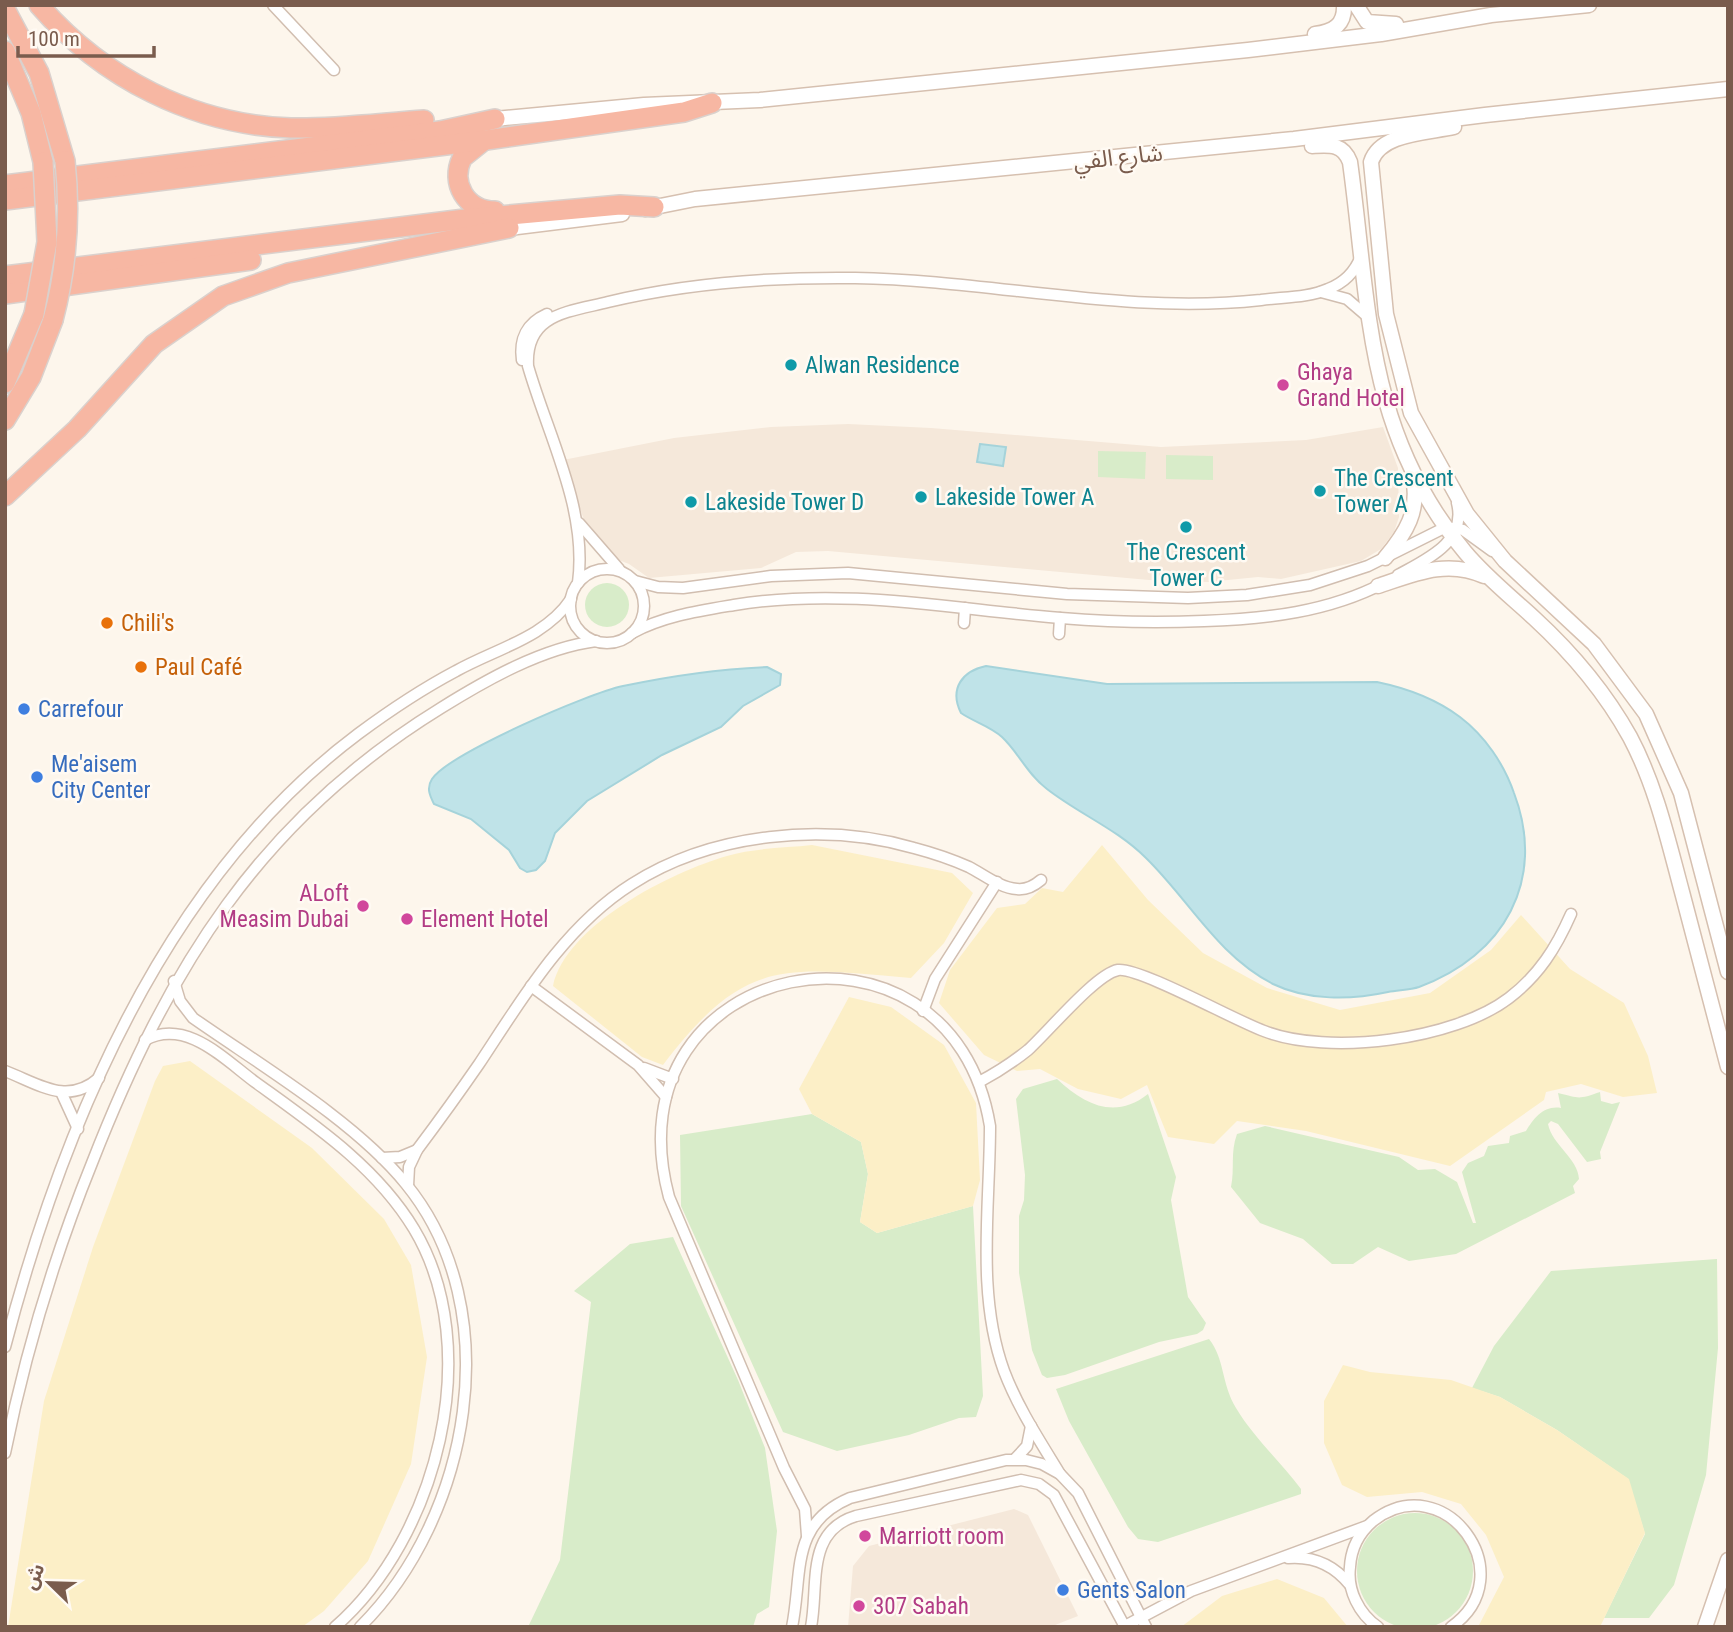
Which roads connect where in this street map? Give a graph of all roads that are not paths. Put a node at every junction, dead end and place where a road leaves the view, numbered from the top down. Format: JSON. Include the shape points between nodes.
{"nodes":[{"id":1,"x":39,"y":5,"type":"edge"},
{"id":2,"x":273,"y":5,"type":"edge"},
{"id":3,"x":1344,"y":5,"type":"edge"},
{"id":4,"x":1356,"y":5,"type":"edge"},
{"id":5,"x":1589,"y":5,"type":"edge"},
{"id":6,"x":5,"y":9,"type":"edge"},
{"id":7,"x":1425,"y":27,"type":"junction"},
{"id":8,"x":1268,"y":48,"type":"junction"},
{"id":9,"x":5,"y":51,"type":"edge"},
{"id":10,"x":334,"y":69,"type":"dead end"},
{"id":11,"x":1728,"y":89,"type":"edge"},
{"id":12,"x":712,"y":103,"type":"junction"},
{"id":13,"x":1485,"y":115,"type":"junction"},
{"id":14,"x":495,"y":119,"type":"junction"},
{"id":15,"x":1294,"y":139,"type":"junction"},
{"id":16,"x":486,"y":140,"type":"junction"},
{"id":17,"x":130,"y":178,"type":"junction"},
{"id":18,"x":5,"y":185,"type":"edge"},
{"id":19,"x":5,"y":200,"type":"edge"},
{"id":20,"x":654,"y":207,"type":"junction"},
{"id":21,"x":534,"y":213,"type":"junction"},
{"id":22,"x":509,"y":228,"type":"junction"},
{"id":23,"x":1362,"y":254,"type":"junction"},
{"id":24,"x":125,"y":269,"type":"junction"},
{"id":25,"x":5,"y":276,"type":"edge"},
{"id":26,"x":1321,"y":292,"type":"junction"},
{"id":27,"x":5,"y":294,"type":"edge"},
{"id":28,"x":1368,"y":317,"type":"junction"},
{"id":29,"x":5,"y":383,"type":"edge"},
{"id":30,"x":5,"y":420,"type":"edge"},
{"id":31,"x":1411,"y":469,"type":"junction"},
{"id":32,"x":5,"y":496,"type":"edge"},
{"id":33,"x":1455,"y":496,"type":"junction"},
{"id":34,"x":578,"y":521,"type":"junction"},
{"id":35,"x":1452,"y":531,"type":"junction"},
{"id":36,"x":1385,"y":558,"type":"junction"},
{"id":37,"x":1506,"y":561,"type":"junction"},
{"id":38,"x":945,"y":568,"type":"dead end"},
{"id":39,"x":621,"y":571,"type":"junction"},
{"id":40,"x":1489,"y":578,"type":"junction"},
{"id":41,"x":635,"y":581,"type":"junction"},
{"id":42,"x":945,"y":581,"type":"junction"},
{"id":43,"x":1067,"y":581,"type":"dead end"},
{"id":44,"x":578,"y":583,"type":"junction"},
{"id":45,"x":1378,"y":586,"type":"junction"},
{"id":46,"x":1067,"y":594,"type":"junction"},
{"id":47,"x":571,"y":599,"type":"junction"},
{"id":48,"x":965,"y":608,"type":"junction"},
{"id":49,"x":1060,"y":618,"type":"junction"},
{"id":50,"x":964,"y":623,"type":"dead end"},
{"id":51,"x":632,"y":633,"type":"junction"},
{"id":52,"x":1059,"y":634,"type":"dead end"},
{"id":53,"x":596,"y":641,"type":"junction"},
{"id":54,"x":1041,"y":880,"type":"dead end"},
{"id":55,"x":997,"y":882,"type":"junction"},
{"id":56,"x":1571,"y":914,"type":"dead end"},
{"id":57,"x":1728,"y":972,"type":"edge"},
{"id":58,"x":935,"y":979,"type":"junction"},
{"id":59,"x":174,"y":981,"type":"junction"},
{"id":60,"x":531,"y":986,"type":"junction"},
{"id":61,"x":906,"y":1000,"type":"junction"},
{"id":62,"x":923,"y":1011,"type":"junction"},
{"id":63,"x":145,"y":1040,"type":"junction"},
{"id":64,"x":638,"y":1065,"type":"junction"},
{"id":65,"x":1728,"y":1067,"type":"edge"},
{"id":66,"x":5,"y":1070,"type":"edge"},
{"id":67,"x":100,"y":1077,"type":"junction"},
{"id":68,"x":673,"y":1079,"type":"junction"},
{"id":69,"x":979,"y":1082,"type":"junction"},
{"id":70,"x":62,"y":1094,"type":"junction"},
{"id":71,"x":666,"y":1097,"type":"junction"},
{"id":72,"x":79,"y":1130,"type":"junction"},
{"id":73,"x":417,"y":1150,"type":"junction"},
{"id":74,"x":382,"y":1158,"type":"junction"},
{"id":75,"x":408,"y":1186,"type":"junction"},
{"id":76,"x":5,"y":1347,"type":"edge"},
{"id":77,"x":1031,"y":1426,"type":"junction"},
{"id":78,"x":5,"y":1453,"type":"edge"},
{"id":79,"x":1015,"y":1459,"type":"junction"},
{"id":80,"x":1060,"y":1474,"type":"junction"},
{"id":81,"x":797,"y":1492,"type":"junction"},
{"id":82,"x":822,"y":1516,"type":"junction"},
{"id":83,"x":836,"y":1525,"type":"junction"},
{"id":84,"x":1368,"y":1525,"type":"junction"},
{"id":85,"x":807,"y":1536,"type":"junction"},
{"id":86,"x":1274,"y":1559,"type":"junction"},
{"id":87,"x":1728,"y":1560,"type":"edge"},
{"id":88,"x":1350,"y":1586,"type":"junction"},
{"id":89,"x":1144,"y":1621,"type":"edge"},
{"id":90,"x":1125,"y":1626,"type":"edge"},
{"id":91,"x":335,"y":1627,"type":"edge"},
{"id":92,"x":360,"y":1627,"type":"edge"},
{"id":93,"x":792,"y":1627,"type":"edge"},
{"id":94,"x":811,"y":1627,"type":"edge"},
{"id":95,"x":1378,"y":1627,"type":"edge"},
{"id":96,"x":1451,"y":1627,"type":"edge"},
{"id":97,"x":1705,"y":1627,"type":"edge"}],
"edges":[{"from":1,"to":14,"type":"highway","via":[[85,51],[119,75],[213,117],[260,126],[308,128]]},
{"from":2,"to":10,"type":"street"},
{"from":3,"to":8,"type":"street","via":[[1343,18],[1334,30],[1288,38]]},
{"from":4,"to":7,"type":"street","via":[[1370,24]]},
{"from":5,"to":7,"type":"street"},
{"from":6,"to":30,"type":"highway","bridge":true,"via":[[39,73],[54,117],[65,161],[67,244],[53,320],[31,377]]},
{"from":7,"to":8,"type":"street"},
{"from":8,"to":12,"type":"street"},
{"from":9,"to":29,"type":"highway","bridge":true,"via":[[31,113],[43,162],[47,242],[34,314]]},
{"from":11,"to":13,"type":"street","name":"شارع الفي"},
{"from":12,"to":14,"type":"street"},
{"from":12,"to":16,"type":"highway","via":[[673,114]]},
{"from":13,"to":15,"type":"street","name":"شارع الفي"},
{"from":13,"to":33,"type":"street","via":[[1386,143],[1373,156],[1370,169],[1382,290],[1402,389],[1422,438]]},
{"from":14,"to":17,"type":"highway"},
{"from":15,"to":20,"type":"street","name":"شارع الفي","via":[[695,199]]},
{"from":15,"to":23,"type":"street","via":[[1309,145],[1334,145],[1348,156]]},
{"from":16,"to":17,"type":"highway"},
{"from":16,"to":21,"type":"highway","via":[[470,149],[460,163],[458,181],[465,198],[485,211]]},
{"from":17,"to":18,"type":"highway","bridge":true},
{"from":17,"to":19,"type":"highway","bridge":true},
{"from":20,"to":21,"type":"highway","via":[[629,204]]},
{"from":20,"to":22,"type":"street","name":"شارع الفي"},
{"from":21,"to":24,"type":"highway"},
{"from":22,"to":24,"type":"highway"},
{"from":22,"to":32,"type":"highway","via":[[288,273],[223,296],[154,344],[77,429]]},
{"from":23,"to":26,"type":"street","via":[[1350,275]]},
{"from":23,"to":28,"type":"street"},
{"from":24,"to":25,"type":"highway","bridge":true},
{"from":24,"to":27,"type":"highway","bridge":true},
{"from":26,"to":28,"type":"street","via":[[1347,299]]},
{"from":26,"to":34,"type":"street","via":[[1249,301],[1160,303],[1065,298],[920,281],[822,278],[685,288],[545,314],[528,327],[521,358]]},
{"from":28,"to":31,"type":"street","via":[[1378,381]]},
{"from":31,"to":35,"type":"street"},
{"from":31,"to":36,"type":"street","via":[[1415,492],[1410,524]]},
{"from":33,"to":35,"type":"street","via":[[1459,514]]},
{"from":33,"to":37,"type":"street"},
{"from":34,"to":39,"type":"street"},
{"from":34,"to":44,"type":"street"},
{"from":35,"to":36,"type":"street"},
{"from":35,"to":37,"type":"street"},
{"from":35,"to":40,"type":"street"},
{"from":35,"to":45,"type":"street","via":[[1435,553]]},
{"from":36,"to":46,"type":"street","via":[[1332,579],[1269,593],[1188,598]]},
{"from":37,"to":57,"type":"street","via":[[1587,637],[1630,690],[1663,748],[1695,820],[1719,909]]},
{"from":38,"to":42,"type":"street"},
{"from":39,"to":41,"type":"street"},
{"from":39,"to":44,"type":"street","via":[[593,571]]},
{"from":40,"to":45,"type":"street","via":[[1446,568]]},
{"from":40,"to":65,"type":"street","via":[[1564,646],[1611,705],[1639,756],[1657,803]]},
{"from":41,"to":42,"type":"street","via":[[670,588],[823,573]]},
{"from":41,"to":51,"type":"street","via":[[644,602]]},
{"from":42,"to":46,"type":"street"},
{"from":43,"to":46,"type":"street"},
{"from":44,"to":47,"type":"street"},
{"from":45,"to":49,"type":"street","via":[[1319,607],[1265,617],[1165,622]]},
{"from":47,"to":53,"type":"street","via":[[578,629]]},
{"from":47,"to":67,"type":"street","via":[[547,625],[457,670],[382,716],[323,762],[275,808],[190,912],[143,988]]},
{"from":48,"to":49,"type":"street"},
{"from":48,"to":50,"type":"street"},
{"from":48,"to":51,"type":"street","via":[[798,597],[683,614]]},
{"from":49,"to":52,"type":"street"},
{"from":51,"to":53,"type":"street","via":[[615,642]]},
{"from":53,"to":59,"type":"street","via":[[562,649],[481,685],[419,721],[360,764],[304,813],[254,867]]},
{"from":54,"to":55,"type":"street","via":[[1023,889]]},
{"from":55,"to":58,"type":"street"},
{"from":55,"to":60,"type":"street","via":[[943,857],[858,837],[782,836],[724,846],[632,884],[578,931]]},
{"from":56,"to":69,"type":"street","via":[[1556,948],[1521,989],[1492,1009],[1436,1030],[1375,1041],[1288,1037],[1232,1018],[1138,972],[1118,970],[1100,978],[1018,1058]]},
{"from":58,"to":61,"type":"street"},
{"from":58,"to":62,"type":"street"},
{"from":59,"to":63,"type":"street"},
{"from":59,"to":74,"type":"street","via":[[180,1001],[193,1017]]},
{"from":60,"to":64,"type":"street"},
{"from":60,"to":73,"type":"street"},
{"from":61,"to":62,"type":"street"},
{"from":61,"to":68,"type":"street","via":[[877,986],[835,978],[805,978],[765,988],[713,1021],[688,1049]]},
{"from":62,"to":69,"type":"street","via":[[960,1047]]},
{"from":63,"to":78,"type":"street","via":[[120,1090],[65,1233],[20,1382]]},
{"from":63,"to":91,"type":"street","via":[[163,1032],[192,1038],[322,1132],[393,1199],[422,1244],[435,1275],[444,1310],[447,1366],[432,1471],[415,1518],[391,1562]]},
{"from":64,"to":68,"type":"street"},
{"from":64,"to":71,"type":"street"},
{"from":66,"to":70,"type":"street"},
{"from":67,"to":70,"type":"street"},
{"from":67,"to":72,"type":"street"},
{"from":68,"to":71,"type":"street"},
{"from":69,"to":77,"type":"street","via":[[990,1126],[988,1267],[993,1328],[1007,1379]]},
{"from":70,"to":72,"type":"street"},
{"from":71,"to":81,"type":"street","via":[[661,1147],[669,1197]]},
{"from":72,"to":76,"type":"street"},
{"from":73,"to":74,"type":"street"},
{"from":73,"to":75,"type":"street","via":[[409,1167]]},
{"from":74,"to":75,"type":"street"},
{"from":75,"to":92,"type":"street","via":[[437,1235],[457,1289],[465,1335],[464,1392],[449,1473],[434,1518],[399,1581]]},
{"from":77,"to":79,"type":"street","via":[[1027,1446]]},
{"from":77,"to":80,"type":"street"},
{"from":79,"to":80,"type":"street","via":[[1042,1464]]},
{"from":79,"to":82,"type":"street","via":[[850,1499]]},
{"from":80,"to":89,"type":"street","via":[[1078,1493]]},
{"from":81,"to":82,"type":"street"},
{"from":81,"to":85,"type":"street","via":[[805,1509]]},
{"from":82,"to":83,"type":"street"},
{"from":82,"to":85,"type":"street"},
{"from":83,"to":90,"type":"street","via":[[856,1516],[1011,1481],[1039,1484],[1059,1503]]},
{"from":83,"to":94,"type":"street","via":[[818,1553]]},
{"from":84,"to":86,"type":"street"},
{"from":84,"to":88,"type":"street","via":[[1354,1547]]},
{"from":84,"to":96,"type":"street","via":[[1394,1510],[1416,1506],[1438,1510],[1463,1527],[1478,1553],[1480,1583],[1468,1611]]},
{"from":85,"to":93,"type":"street"},
{"from":86,"to":88,"type":"street","via":[[1318,1561]]},
{"from":86,"to":89,"type":"street","via":[[1178,1596]]},
{"from":87,"to":97,"type":"street"},
{"from":88,"to":95,"type":"street","via":[[1363,1614]]},
{"from":89,"to":90,"type":"street"}]}
